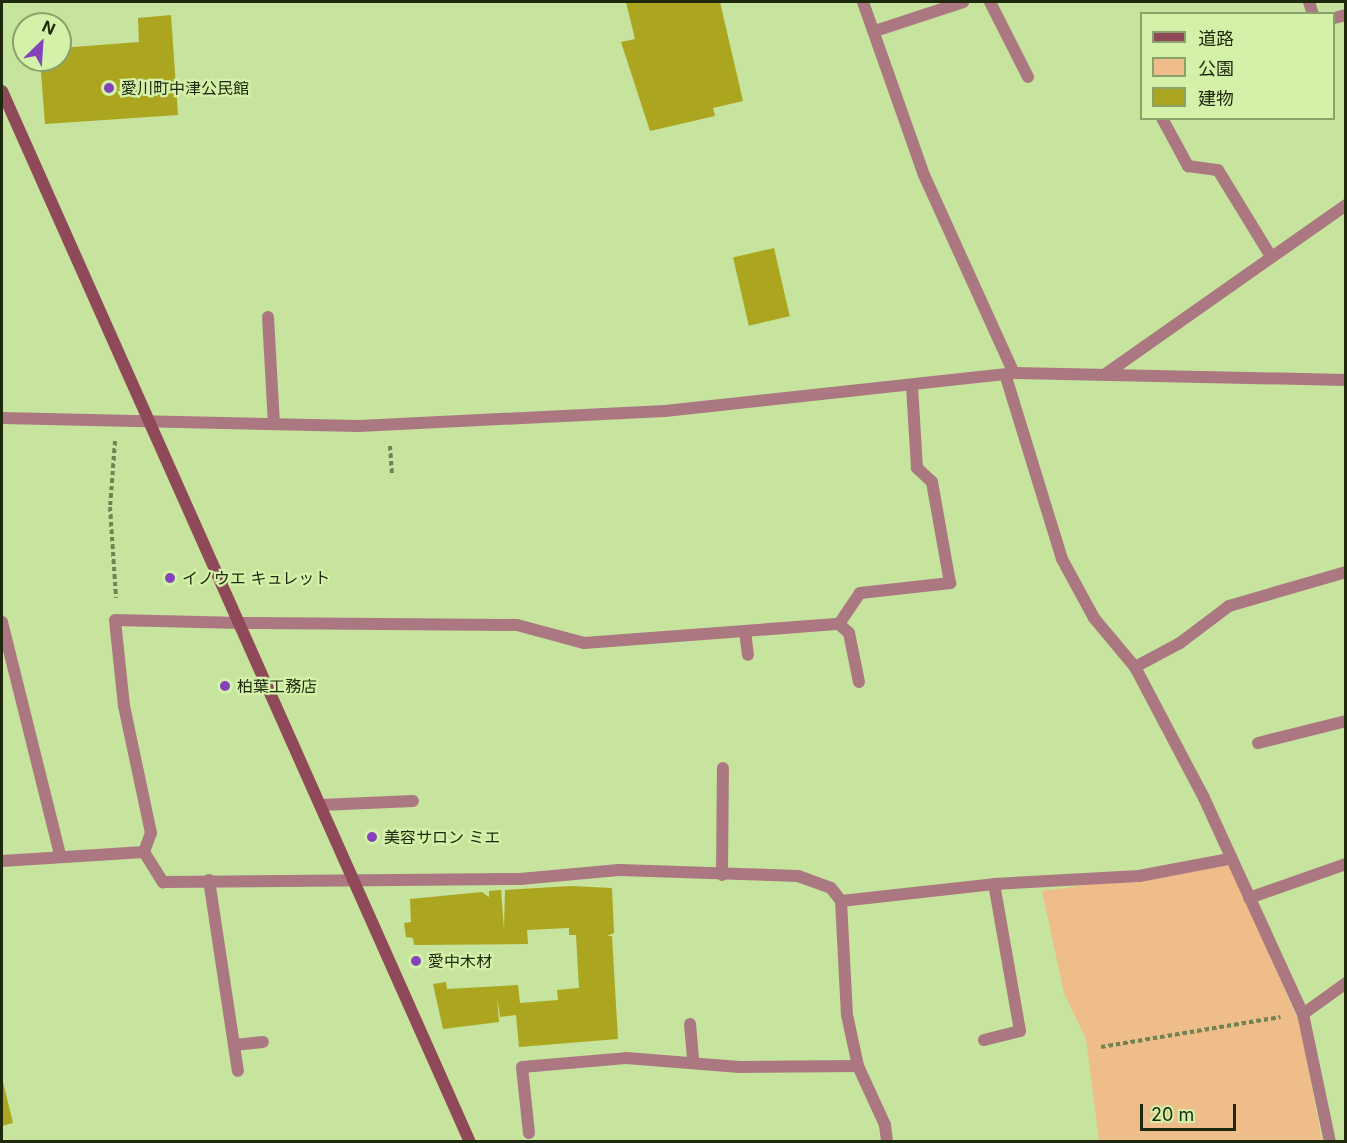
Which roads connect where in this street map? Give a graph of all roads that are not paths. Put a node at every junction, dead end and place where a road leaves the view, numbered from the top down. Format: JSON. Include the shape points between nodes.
{"nodes":[{"id":1,"x":863,"y":2,"type":"edge"},
{"id":2,"x":958,"y":2,"type":"edge"},
{"id":3,"x":990,"y":2,"type":"edge"},
{"id":4,"x":874,"y":31,"type":"junction"},
{"id":5,"x":1028,"y":76,"type":"dead end"},
{"id":6,"x":2,"y":91,"type":"edge"},
{"id":7,"x":1163,"y":120,"type":"edge"},
{"id":8,"x":1346,"y":205,"type":"edge"},
{"id":9,"x":1270,"y":255,"type":"junction"},
{"id":10,"x":268,"y":317,"type":"dead end"},
{"id":11,"x":1107,"y":373,"type":"junction"},
{"id":12,"x":1010,"y":375,"type":"junction"},
{"id":13,"x":1346,"y":380,"type":"edge"},
{"id":14,"x":912,"y":386,"type":"junction"},
{"id":15,"x":2,"y":417,"type":"edge"},
{"id":16,"x":147,"y":422,"type":"junction"},
{"id":17,"x":274,"y":424,"type":"junction"},
{"id":18,"x":1346,"y":572,"type":"edge"},
{"id":19,"x":2,"y":622,"type":"edge"},
{"id":20,"x":241,"y":623,"type":"junction"},
{"id":21,"x":839,"y":624,"type":"junction"},
{"id":22,"x":745,"y":631,"type":"junction"},
{"id":23,"x":748,"y":655,"type":"dead end"},
{"id":24,"x":1134,"y":667,"type":"junction"},
{"id":25,"x":859,"y":682,"type":"dead end"},
{"id":26,"x":1346,"y":721,"type":"edge"},
{"id":27,"x":1258,"y":743,"type":"dead end"},
{"id":28,"x":723,"y":768,"type":"dead end"},
{"id":29,"x":413,"y":801,"type":"dead end"},
{"id":30,"x":321,"y":805,"type":"junction"},
{"id":31,"x":144,"y":852,"type":"junction"},
{"id":32,"x":60,"y":855,"type":"junction"},
{"id":33,"x":1229,"y":859,"type":"junction"},
{"id":34,"x":2,"y":861,"type":"edge"},
{"id":35,"x":1346,"y":864,"type":"edge"},
{"id":36,"x":722,"y":875,"type":"junction"},
{"id":37,"x":209,"y":880,"type":"junction"},
{"id":38,"x":354,"y":882,"type":"junction"},
{"id":39,"x":994,"y":884,"type":"junction"},
{"id":40,"x":1249,"y":898,"type":"junction"},
{"id":41,"x":841,"y":901,"type":"junction"},
{"id":42,"x":1346,"y":983,"type":"edge"},
{"id":43,"x":1303,"y":1014,"type":"junction"},
{"id":44,"x":690,"y":1024,"type":"dead end"},
{"id":45,"x":984,"y":1040,"type":"dead end"},
{"id":46,"x":263,"y":1042,"type":"dead end"},
{"id":47,"x":234,"y":1045,"type":"junction"},
{"id":48,"x":693,"y":1060,"type":"junction"},
{"id":49,"x":858,"y":1066,"type":"junction"},
{"id":50,"x":238,"y":1071,"type":"dead end"},
{"id":51,"x":529,"y":1133,"type":"dead end"},
{"id":52,"x":470,"y":1142,"type":"edge"},
{"id":53,"x":886,"y":1142,"type":"edge"},
{"id":54,"x":1330,"y":1142,"type":"edge"}],
"edges":[{"from":1,"to":4,"type":"street"},
{"from":2,"to":4,"type":"street"},
{"from":3,"to":5,"type":"street"},
{"from":4,"to":12,"type":"street","via":[[924,175]]},
{"from":6,"to":16,"type":"street"},
{"from":7,"to":9,"type":"street","via":[[1188,166],[1218,170]]},
{"from":8,"to":9,"type":"street"},
{"from":9,"to":11,"type":"street"},
{"from":10,"to":17,"type":"street"},
{"from":11,"to":12,"type":"street"},
{"from":11,"to":13,"type":"street"},
{"from":12,"to":14,"type":"street"},
{"from":12,"to":24,"type":"street","via":[[1062,559],[1094,618]]},
{"from":14,"to":17,"type":"street","via":[[665,411],[392,425]]},
{"from":14,"to":21,"type":"street","via":[[917,468],[932,482],[950,583],[860,593]]},
{"from":15,"to":16,"type":"street"},
{"from":16,"to":17,"type":"street"},
{"from":16,"to":20,"type":"street"},
{"from":18,"to":24,"type":"street","via":[[1229,606],[1180,643]]},
{"from":19,"to":32,"type":"street"},
{"from":20,"to":22,"type":"street","via":[[517,625],[584,643]]},
{"from":20,"to":30,"type":"street"},
{"from":20,"to":31,"type":"street","via":[[117,617],[124,706],[151,833]]},
{"from":21,"to":22,"type":"street"},
{"from":21,"to":25,"type":"street","via":[[849,633]]},
{"from":22,"to":23,"type":"street"},
{"from":24,"to":33,"type":"street","via":[[1204,798]]},
{"from":26,"to":27,"type":"street"},
{"from":28,"to":36,"type":"street"},
{"from":29,"to":30,"type":"street"},
{"from":30,"to":38,"type":"street"},
{"from":31,"to":32,"type":"street"},
{"from":31,"to":37,"type":"street","via":[[163,882]]},
{"from":32,"to":34,"type":"street"},
{"from":33,"to":39,"type":"street","via":[[1139,876]]},
{"from":33,"to":40,"type":"street"},
{"from":35,"to":40,"type":"street"},
{"from":36,"to":38,"type":"street","via":[[619,870],[520,879]]},
{"from":36,"to":41,"type":"street","via":[[798,876],[831,888]]},
{"from":37,"to":38,"type":"street"},
{"from":37,"to":47,"type":"street"},
{"from":38,"to":52,"type":"street"},
{"from":39,"to":41,"type":"street"},
{"from":39,"to":45,"type":"street","via":[[1020,1032]]},
{"from":40,"to":43,"type":"street"},
{"from":41,"to":49,"type":"street","via":[[840,956]]},
{"from":42,"to":43,"type":"street"},
{"from":43,"to":54,"type":"street"},
{"from":44,"to":48,"type":"street"},
{"from":46,"to":47,"type":"street"},
{"from":47,"to":50,"type":"street"},
{"from":48,"to":49,"type":"street","via":[[740,1068]]},
{"from":48,"to":51,"type":"street","via":[[626,1058],[522,1067]]},
{"from":49,"to":53,"type":"street","via":[[885,1125]]}]}
